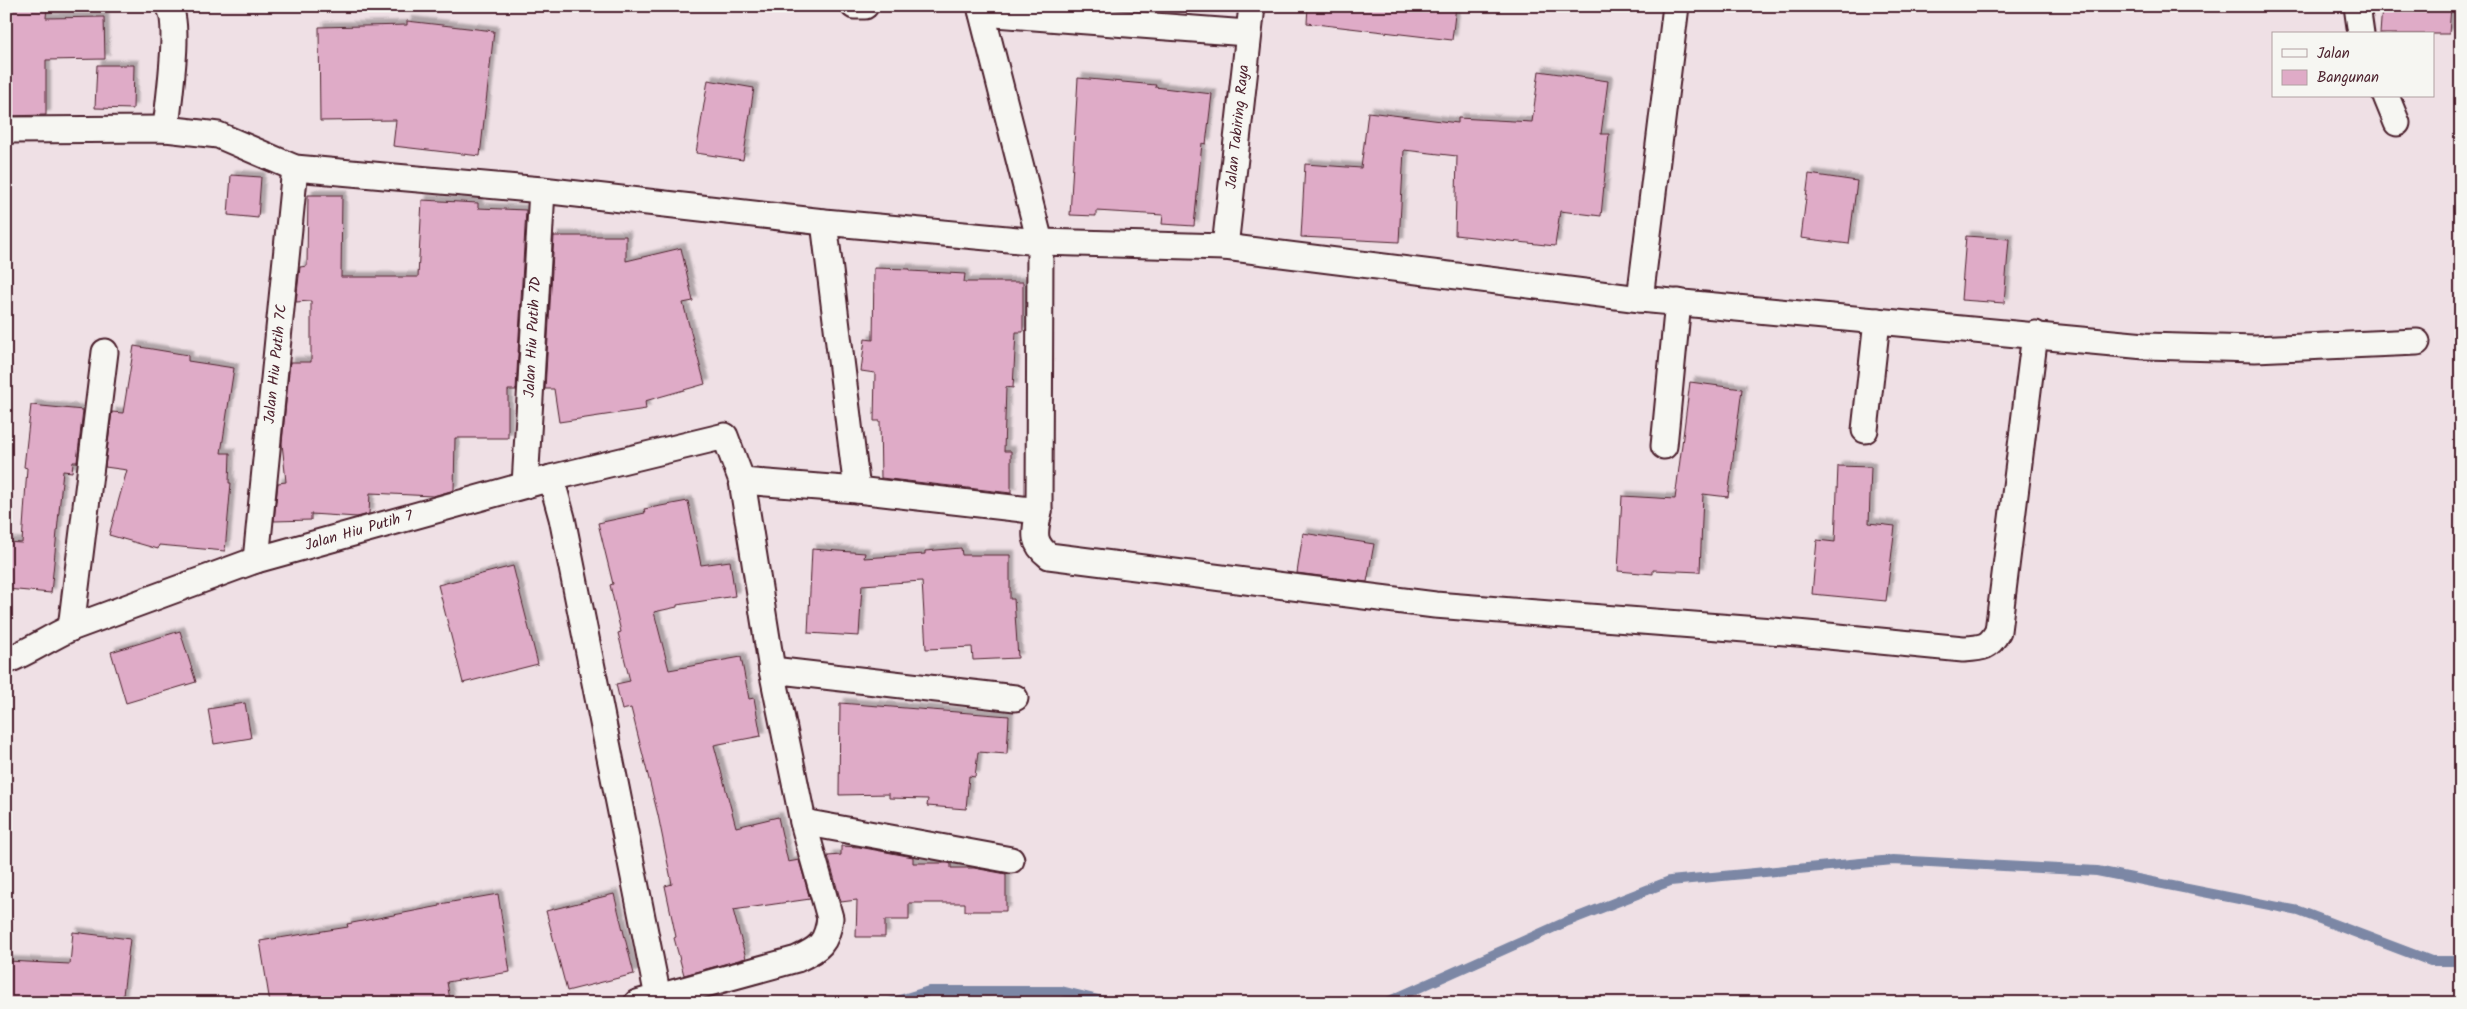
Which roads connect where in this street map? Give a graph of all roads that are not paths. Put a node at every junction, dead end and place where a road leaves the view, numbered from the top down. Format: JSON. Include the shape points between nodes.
{"nodes":[{"id":1,"x":169,"y":6,"type":"edge"},
{"id":2,"x":854,"y":6,"type":"edge"},
{"id":3,"x":865,"y":6,"type":"edge"},
{"id":4,"x":1252,"y":6,"type":"edge"},
{"id":5,"x":1676,"y":6,"type":"edge"},
{"id":6,"x":2357,"y":6,"type":"edge"},
{"id":7,"x":981,"y":10,"type":"edge"},
{"id":8,"x":2362,"y":32,"type":"edge"},
{"id":9,"x":1248,"y":33,"type":"junction"},
{"id":10,"x":2387,"y":98,"type":"edge"},
{"id":11,"x":2397,"y":123,"type":"dead end"},
{"id":12,"x":166,"y":129,"type":"junction"},
{"id":13,"x":6,"y":130,"type":"edge"},
{"id":14,"x":295,"y":168,"type":"junction"},
{"id":15,"x":542,"y":190,"type":"junction"},
{"id":16,"x":824,"y":222,"type":"junction"},
{"id":17,"x":1040,"y":242,"type":"junction"},
{"id":18,"x":1225,"y":247,"type":"junction"},
{"id":19,"x":1640,"y":299,"type":"junction"},
{"id":20,"x":1678,"y":302,"type":"junction"},
{"id":21,"x":1877,"y":321,"type":"junction"},
{"id":22,"x":2035,"y":334,"type":"junction"},
{"id":23,"x":2417,"y":342,"type":"dead end"},
{"id":24,"x":105,"y":352,"type":"dead end"},
{"id":25,"x":1865,"y":430,"type":"dead end"},
{"id":26,"x":1664,"y":446,"type":"dead end"},
{"id":27,"x":551,"y":478,"type":"junction"},
{"id":28,"x":742,"y":481,"type":"junction"},
{"id":29,"x":525,"y":485,"type":"junction"},
{"id":30,"x":857,"y":490,"type":"junction"},
{"id":31,"x":1039,"y":511,"type":"junction"},
{"id":32,"x":256,"y":560,"type":"junction"},
{"id":33,"x":71,"y":628,"type":"junction"},
{"id":34,"x":6,"y":661,"type":"edge"},
{"id":35,"x":772,"y":670,"type":"junction"},
{"id":36,"x":1015,"y":698,"type":"dead end"},
{"id":37,"x":803,"y":822,"type":"junction"},
{"id":38,"x":1011,"y":860,"type":"dead end"},
{"id":39,"x":648,"y":1000,"type":"edge"}],
"edges":[{"from":1,"to":12,"type":"street","via":[[173,13],[174,40]]},
{"from":2,"to":3,"type":"street"},
{"from":4,"to":9,"type":"street","name":"Jalan Tabiring Raya"},
{"from":5,"to":19,"type":"street"},
{"from":6,"to":8,"type":"street"},
{"from":7,"to":9,"type":"street"},
{"from":7,"to":17,"type":"street"},
{"from":9,"to":18,"type":"street","name":"Jalan Tabiring Raya"},
{"from":10,"to":11,"type":"street"},
{"from":12,"to":13,"type":"street"},
{"from":12,"to":14,"type":"street","via":[[218,135]]},
{"from":14,"to":15,"type":"street"},
{"from":14,"to":32,"type":"street","name":"Jalan Hiu Putih 7C"},
{"from":15,"to":16,"type":"street"},
{"from":15,"to":29,"type":"street","name":"Jalan Hiu Putih 7D"},
{"from":16,"to":17,"type":"street"},
{"from":16,"to":30,"type":"street"},
{"from":17,"to":18,"type":"street"},
{"from":17,"to":31,"type":"street"},
{"from":18,"to":19,"type":"street"},
{"from":19,"to":20,"type":"street"},
{"from":20,"to":21,"type":"street"},
{"from":20,"to":26,"type":"street"},
{"from":21,"to":22,"type":"street"},
{"from":21,"to":25,"type":"street"},
{"from":22,"to":23,"type":"street","via":[[2145,346],[2255,349]]},
{"from":22,"to":31,"type":"street","via":[[1998,631],[1992,642],[1982,648],[1435,605],[1049,556],[1039,548],[1034,534]]},
{"from":24,"to":33,"type":"street"},
{"from":27,"to":28,"type":"street","name":"Jalan Hiu Putih 7","via":[[725,436]]},
{"from":27,"to":29,"type":"street","name":"Jalan Hiu Putih 7"},
{"from":27,"to":39,"type":"street","via":[[562,518]]},
{"from":28,"to":30,"type":"street"},
{"from":28,"to":35,"type":"street"},
{"from":29,"to":32,"type":"street","name":"Jalan Hiu Putih 7"},
{"from":30,"to":31,"type":"street"},
{"from":32,"to":33,"type":"street","name":"Jalan Hiu Putih 7"},
{"from":33,"to":34,"type":"street","name":"Jalan Hiu Putih 7"},
{"from":35,"to":36,"type":"street"},
{"from":35,"to":37,"type":"street"},
{"from":37,"to":38,"type":"street"},
{"from":37,"to":39,"type":"street","via":[[830,918],[828,931],[817,950],[797,959]]}]}
